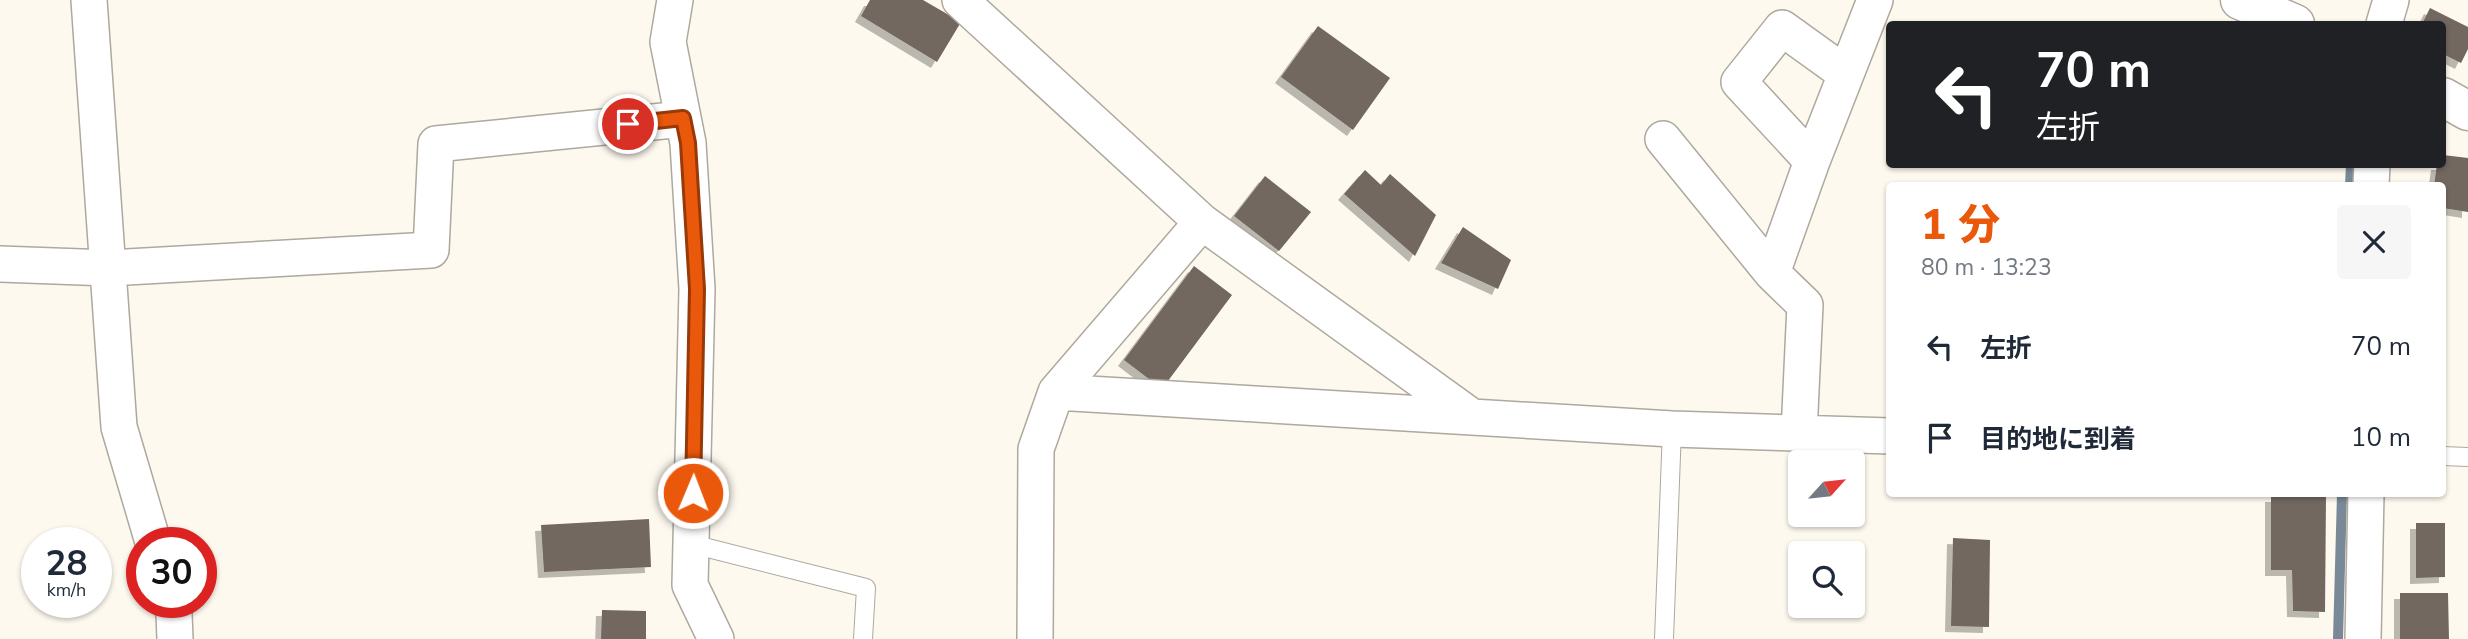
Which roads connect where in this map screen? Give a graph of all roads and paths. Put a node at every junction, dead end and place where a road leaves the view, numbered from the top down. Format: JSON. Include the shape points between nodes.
{"nodes":[{"id":1,"x":89,"y":0,"type":"edge"},
{"id":2,"x":675,"y":0,"type":"edge"},
{"id":3,"x":960,"y":0,"type":"edge"},
{"id":4,"x":1875,"y":0,"type":"edge"},
{"id":5,"x":2241,"y":0,"type":"edge"},
{"id":6,"x":2391,"y":0,"type":"edge"},
{"id":7,"x":2288,"y":21,"type":"edge"},
{"id":8,"x":2385,"y":21,"type":"edge"},
{"id":9,"x":1846,"y":74,"type":"junction"},
{"id":10,"x":2446,"y":99,"type":"edge"},
{"id":11,"x":2468,"y":111,"type":"edge"},
{"id":12,"x":683,"y":118,"type":"junction"},
{"id":13,"x":1664,"y":139,"type":"dead end"},
{"id":14,"x":1812,"y":161,"type":"junction"},
{"id":15,"x":1202,"y":222,"type":"junction"},
{"id":16,"x":0,"y":264,"type":"edge"},
{"id":17,"x":109,"y":268,"type":"junction"},
{"id":18,"x":1772,"y":273,"type":"junction"},
{"id":19,"x":1056,"y":392,"type":"junction"},
{"id":20,"x":1472,"y":416,"type":"junction"},
{"id":21,"x":1672,"y":429,"type":"junction"},
{"id":22,"x":1798,"y":433,"type":"junction"},
{"id":23,"x":1886,"y":436,"type":"edge"},
{"id":24,"x":2446,"y":456,"type":"edge"},
{"id":25,"x":2468,"y":457,"type":"edge"},
{"id":26,"x":2366,"y":497,"type":"edge"},
{"id":27,"x":149,"y":527,"type":"edge"},
{"id":28,"x":692,"y":544,"type":"junction"},
{"id":29,"x":174,"y":618,"type":"edge"},
{"id":30,"x":175,"y":639,"type":"edge"},
{"id":31,"x":716,"y":639,"type":"edge"},
{"id":32,"x":863,"y":639,"type":"edge"},
{"id":33,"x":1035,"y":639,"type":"edge"},
{"id":34,"x":1664,"y":639,"type":"edge"},
{"id":35,"x":2363,"y":639,"type":"edge"}],
"edges":[{"from":1,"to":17,"type":"street"},
{"from":2,"to":12,"type":"street","via":[[668,42]]},
{"from":3,"to":15,"type":"street"},
{"from":4,"to":9,"type":"street"},
{"from":5,"to":7,"type":"street"},
{"from":6,"to":8,"type":"street"},
{"from":9,"to":14,"type":"street"},
{"from":9,"to":14,"type":"street","via":[[1782,28],[1739,82]]},
{"from":10,"to":11,"type":"street"},
{"from":12,"to":17,"type":"street","via":[[436,144],[431,250]]},
{"from":12,"to":28,"type":"street","via":[[697,289]]},
{"from":13,"to":18,"type":"street"},
{"from":14,"to":18,"type":"street"},
{"from":15,"to":19,"type":"street"},
{"from":15,"to":20,"type":"street"},
{"from":16,"to":17,"type":"street"},
{"from":17,"to":27,"type":"street","via":[[119,427]]},
{"from":18,"to":22,"type":"street","via":[[1805,305]]},
{"from":19,"to":20,"type":"street"},
{"from":19,"to":33,"type":"street","via":[[1036,449]]},
{"from":20,"to":21,"type":"street"},
{"from":21,"to":22,"type":"street"},
{"from":21,"to":34,"type":"lane"},
{"from":22,"to":23,"type":"street"},
{"from":24,"to":25,"type":"lane"},
{"from":26,"to":35,"type":"street"},
{"from":28,"to":31,"type":"street","via":[[690,584]]},
{"from":28,"to":32,"type":"lane","via":[[866,588]]},
{"from":29,"to":30,"type":"street"}]}
